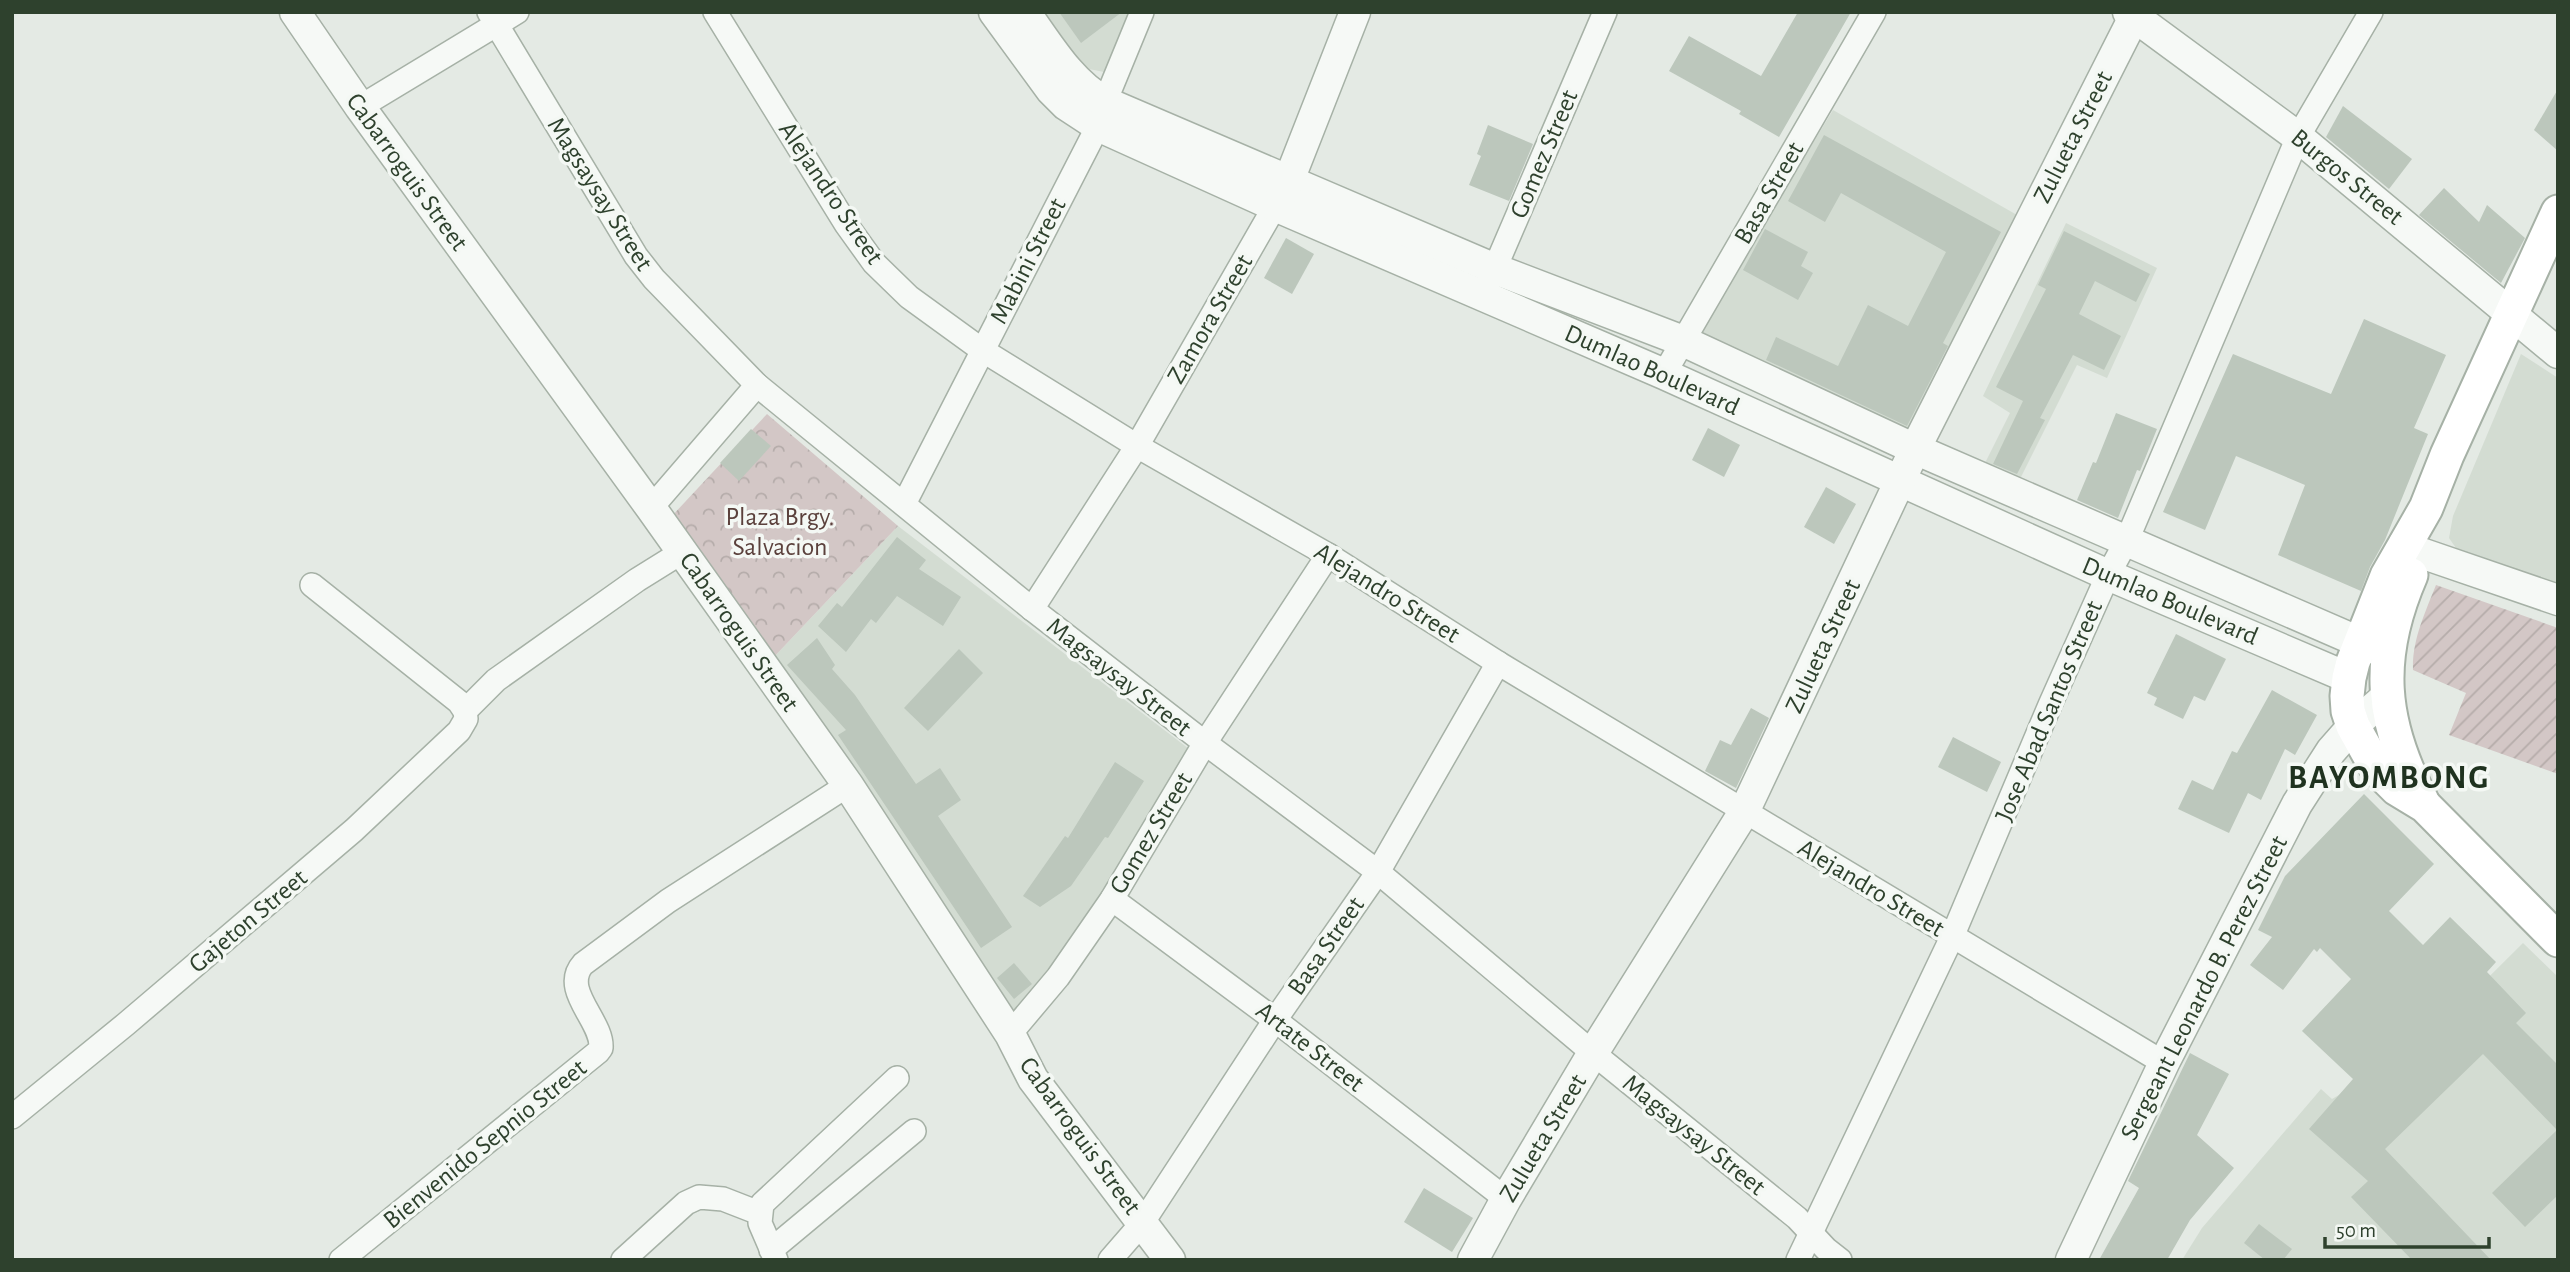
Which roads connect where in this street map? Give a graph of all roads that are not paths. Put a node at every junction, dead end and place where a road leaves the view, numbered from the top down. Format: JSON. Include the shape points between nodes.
{"nodes":[{"id":1,"x":295,"y":12,"type":"edge"},
{"id":2,"x":517,"y":12,"type":"edge"},
{"id":3,"x":715,"y":12,"type":"edge"},
{"id":4,"x":994,"y":12,"type":"edge"},
{"id":5,"x":1025,"y":12,"type":"edge"},
{"id":6,"x":1142,"y":12,"type":"edge"},
{"id":7,"x":1355,"y":12,"type":"edge"},
{"id":8,"x":1605,"y":12,"type":"edge"},
{"id":9,"x":1874,"y":12,"type":"edge"},
{"id":10,"x":2371,"y":12,"type":"edge"},
{"id":11,"x":2133,"y":14,"type":"edge"},
{"id":12,"x":492,"y":19,"type":"edge"},
{"id":13,"x":360,"y":107,"type":"junction"},
{"id":14,"x":1102,"y":114,"type":"junction"},
{"id":15,"x":2298,"y":137,"type":"junction"},
{"id":16,"x":1289,"y":180,"type":"junction"},
{"id":17,"x":1275,"y":206,"type":"junction"},
{"id":18,"x":2558,"y":212,"type":"edge"},
{"id":19,"x":1489,"y":282,"type":"junction"},
{"id":20,"x":2511,"y":312,"type":"junction"},
{"id":21,"x":1683,"y":341,"type":"junction"},
{"id":22,"x":982,"y":349,"type":"junction"},
{"id":23,"x":2558,"y":353,"type":"edge"},
{"id":24,"x":1664,"y":374,"type":"junction"},
{"id":25,"x":757,"y":385,"type":"junction"},
{"id":26,"x":1138,"y":446,"type":"junction"},
{"id":27,"x":1915,"y":449,"type":"junction"},
{"id":28,"x":1900,"y":482,"type":"junction"},
{"id":29,"x":904,"y":504,"type":"junction"},
{"id":30,"x":651,"y":508,"type":"junction"},
{"id":31,"x":2127,"y":540,"type":"junction"},
{"id":32,"x":2412,"y":549,"type":"junction"},
{"id":33,"x":682,"y":552,"type":"junction"},
{"id":34,"x":1328,"y":555,"type":"junction"},
{"id":35,"x":2108,"y":575,"type":"junction"},
{"id":36,"x":312,"y":585,"type":"dead end"},
{"id":37,"x":2558,"y":600,"type":"edge"},
{"id":38,"x":1032,"y":609,"type":"junction"},
{"id":39,"x":2374,"y":648,"type":"junction"},
{"id":40,"x":1498,"y":663,"type":"junction"},
{"id":41,"x":2348,"y":678,"type":"junction"},
{"id":42,"x":2386,"y":696,"type":"junction"},
{"id":43,"x":464,"y":711,"type":"junction"},
{"id":44,"x":2353,"y":726,"type":"junction"},
{"id":45,"x":1205,"y":743,"type":"junction"},
{"id":46,"x":848,"y":785,"type":"junction"},
{"id":47,"x":2425,"y":806,"type":"junction"},
{"id":48,"x":1744,"y":812,"type":"junction"},
{"id":49,"x":1378,"y":872,"type":"junction"},
{"id":50,"x":1112,"y":899,"type":"junction"},
{"id":51,"x":1952,"y":937,"type":"junction"},
{"id":52,"x":2558,"y":940,"type":"edge"},
{"id":53,"x":1275,"y":1020,"type":"junction"},
{"id":54,"x":1010,"y":1034,"type":"junction"},
{"id":55,"x":1593,"y":1053,"type":"junction"},
{"id":56,"x":2164,"y":1063,"type":"junction"},
{"id":57,"x":897,"y":1078,"type":"dead end"},
{"id":58,"x":12,"y":1116,"type":"edge"},
{"id":59,"x":914,"y":1130,"type":"dead end"},
{"id":60,"x":1506,"y":1199,"type":"junction"},
{"id":61,"x":760,"y":1213,"type":"junction"},
{"id":62,"x":1143,"y":1222,"type":"junction"},
{"id":63,"x":1810,"y":1234,"type":"junction"},
{"id":64,"x":774,"y":1255,"type":"edge"},
{"id":65,"x":341,"y":1260,"type":"edge"},
{"id":66,"x":623,"y":1260,"type":"edge"},
{"id":67,"x":1110,"y":1260,"type":"edge"},
{"id":68,"x":1170,"y":1260,"type":"edge"},
{"id":69,"x":1473,"y":1260,"type":"edge"},
{"id":70,"x":1798,"y":1260,"type":"edge"},
{"id":71,"x":1840,"y":1260,"type":"edge"},
{"id":72,"x":2071,"y":1260,"type":"edge"}],
"edges":[{"from":1,"to":13,"type":"street","name":"Cabarroguis Street"},
{"from":2,"to":12,"type":"street"},
{"from":3,"to":22,"type":"street","name":"Alejandro Street","via":[[874,263],[909,297]]},
{"from":4,"to":14,"type":"street","name":"Dumlao Boulevard","via":[[1066,105]]},
{"from":5,"to":14,"type":"street","name":"Dumlao Boulevard"},
{"from":6,"to":14,"type":"street","name":"Mabini Street"},
{"from":7,"to":16,"type":"street","name":"Zamora Street"},
{"from":8,"to":19,"type":"street","name":"Gomez Street"},
{"from":9,"to":21,"type":"street","name":"Basa Street"},
{"from":10,"to":15,"type":"street","name":"Jose Abad Santos Street"},
{"from":11,"to":15,"type":"street","name":"Burgos Street"},
{"from":11,"to":27,"type":"street","name":"Zulueta Street"},
{"from":12,"to":13,"type":"street"},
{"from":12,"to":25,"type":"street","name":"Magsaysay Street","via":[[636,256]]},
{"from":13,"to":30,"type":"street","name":"Cabarroguis Street"},
{"from":14,"to":16,"type":"street","name":"Dumlao Boulevard"},
{"from":14,"to":17,"type":"street","name":"Dumlao Boulevard"},
{"from":14,"to":22,"type":"street","name":"Mabini Street"},
{"from":15,"to":20,"type":"street","name":"Burgos Street"},
{"from":15,"to":31,"type":"street","name":"Jose Abad Santos Street"},
{"from":16,"to":17,"type":"street","name":"Zamora Street"},
{"from":16,"to":19,"type":"street","name":"Dumlao Boulevard"},
{"from":17,"to":19,"type":"street","name":"Dumlao Boulevard"},
{"from":17,"to":26,"type":"street","name":"Zamora Street"},
{"from":18,"to":20,"type":"main road"},
{"from":19,"to":21,"type":"street","name":"Dumlao Boulevard"},
{"from":19,"to":24,"type":"street","name":"Dumlao Boulevard"},
{"from":20,"to":23,"type":"street","name":"Burgos Street"},
{"from":20,"to":32,"type":"main road","via":[[2446,456]]},
{"from":21,"to":24,"type":"street","name":"Basa Street"},
{"from":21,"to":27,"type":"street","name":"Dumlao Boulevard"},
{"from":22,"to":26,"type":"street","name":"Alejandro Street"},
{"from":22,"to":29,"type":"street","name":"Mabini Street"},
{"from":24,"to":28,"type":"street","name":"Dumlao Boulevard"},
{"from":25,"to":29,"type":"street","name":"Magsaysay Street"},
{"from":25,"to":30,"type":"street"},
{"from":26,"to":34,"type":"street","name":"Alejandro Street"},
{"from":26,"to":38,"type":"street","name":"Zamora Street"},
{"from":27,"to":28,"type":"street","name":"Zulueta Street"},
{"from":27,"to":31,"type":"street","name":"Dumlao Boulevard"},
{"from":28,"to":35,"type":"street","name":"Dumlao Boulevard"},
{"from":28,"to":48,"type":"street","name":"Zulueta Street"},
{"from":29,"to":38,"type":"street","name":"Magsaysay Street"},
{"from":30,"to":33,"type":"street","name":"Cabarroguis Street"},
{"from":31,"to":35,"type":"street","name":"Jose Abad Santos Street"},
{"from":31,"to":39,"type":"street","name":"Dumlao Boulevard"},
{"from":32,"to":37,"type":"street"},
{"from":32,"to":39,"type":"main road","via":[[2405,588]]},
{"from":33,"to":43,"type":"street","name":"Gajeton Street","via":[[496,680]]},
{"from":33,"to":46,"type":"street","name":"Cabarroguis Street"},
{"from":34,"to":40,"type":"street","name":"Alejandro Street"},
{"from":34,"to":45,"type":"street","name":"Gomez Street"},
{"from":35,"to":41,"type":"street","name":"Dumlao Boulevard"},
{"from":35,"to":51,"type":"street","name":"Jose Abad Santos Street"},
{"from":36,"to":43,"type":"street","via":[[459,702]]},
{"from":38,"to":45,"type":"street","name":"Magsaysay Street"},
{"from":39,"to":41,"type":"main road"},
{"from":39,"to":42,"type":"main road"},
{"from":40,"to":48,"type":"street","name":"Alejandro Street"},
{"from":40,"to":49,"type":"street","name":"Basa Street"},
{"from":41,"to":44,"type":"main road"},
{"from":42,"to":44,"type":"street","name":"Sergeant Leonardo B. Perez Street"},
{"from":42,"to":47,"type":"main road","via":[[2404,768]]},
{"from":43,"to":58,"type":"street","name":"Gajeton Street","via":[[466,719],[459,731],[354,830]]},
{"from":44,"to":47,"type":"main road","via":[[2377,769],[2396,789]]},
{"from":44,"to":56,"type":"street","name":"Sergeant Leonardo B. Perez Street","via":[[2297,804]]},
{"from":45,"to":49,"type":"street","name":"Magsaysay Street"},
{"from":45,"to":50,"type":"street","name":"Gomez Street"},
{"from":46,"to":54,"type":"street","name":"Cabarroguis Street"},
{"from":46,"to":65,"type":"street","name":"Bienvenido Sepnio Street","via":[[668,901],[583,964],[576,984],[600,1035],[598,1052]]},
{"from":47,"to":52,"type":"main road"},
{"from":48,"to":51,"type":"street","name":"Alejandro Street"},
{"from":48,"to":55,"type":"street","name":"Zulueta Street"},
{"from":49,"to":53,"type":"street","name":"Basa Street"},
{"from":49,"to":55,"type":"street","name":"Magsaysay Street"},
{"from":50,"to":53,"type":"street","name":"Artate Street"},
{"from":50,"to":54,"type":"street","name":"Gomez Street","via":[[1058,977]]},
{"from":51,"to":56,"type":"street","name":"Alejandro Street"},
{"from":51,"to":63,"type":"street","name":"Jose Abad Santos Street"},
{"from":53,"to":60,"type":"street","name":"Artate Street"},
{"from":53,"to":62,"type":"street","name":"Basa Street"},
{"from":54,"to":62,"type":"street","name":"Cabarroguis Street","via":[[1032,1079]]},
{"from":55,"to":60,"type":"street","name":"Zulueta Street"},
{"from":55,"to":63,"type":"street","name":"Magsaysay Street","via":[[1797,1218]]},
{"from":56,"to":72,"type":"street","name":"Sergeant Leonardo B. Perez Street"},
{"from":57,"to":61,"type":"street","via":[[768,1197]]},
{"from":59,"to":64,"type":"street"},
{"from":60,"to":69,"type":"street","name":"Zulueta Street"},
{"from":61,"to":64,"type":"street"},
{"from":61,"to":66,"type":"street","via":[[723,1199],[699,1197],[685,1203]]},
{"from":62,"to":67,"type":"street","name":"Basa Street"},
{"from":62,"to":68,"type":"street","name":"Cabarroguis Street"},
{"from":63,"to":70,"type":"street","name":"Jose Abad Santos Street"},
{"from":63,"to":71,"type":"street","name":"Magsaysay Street"}]}
